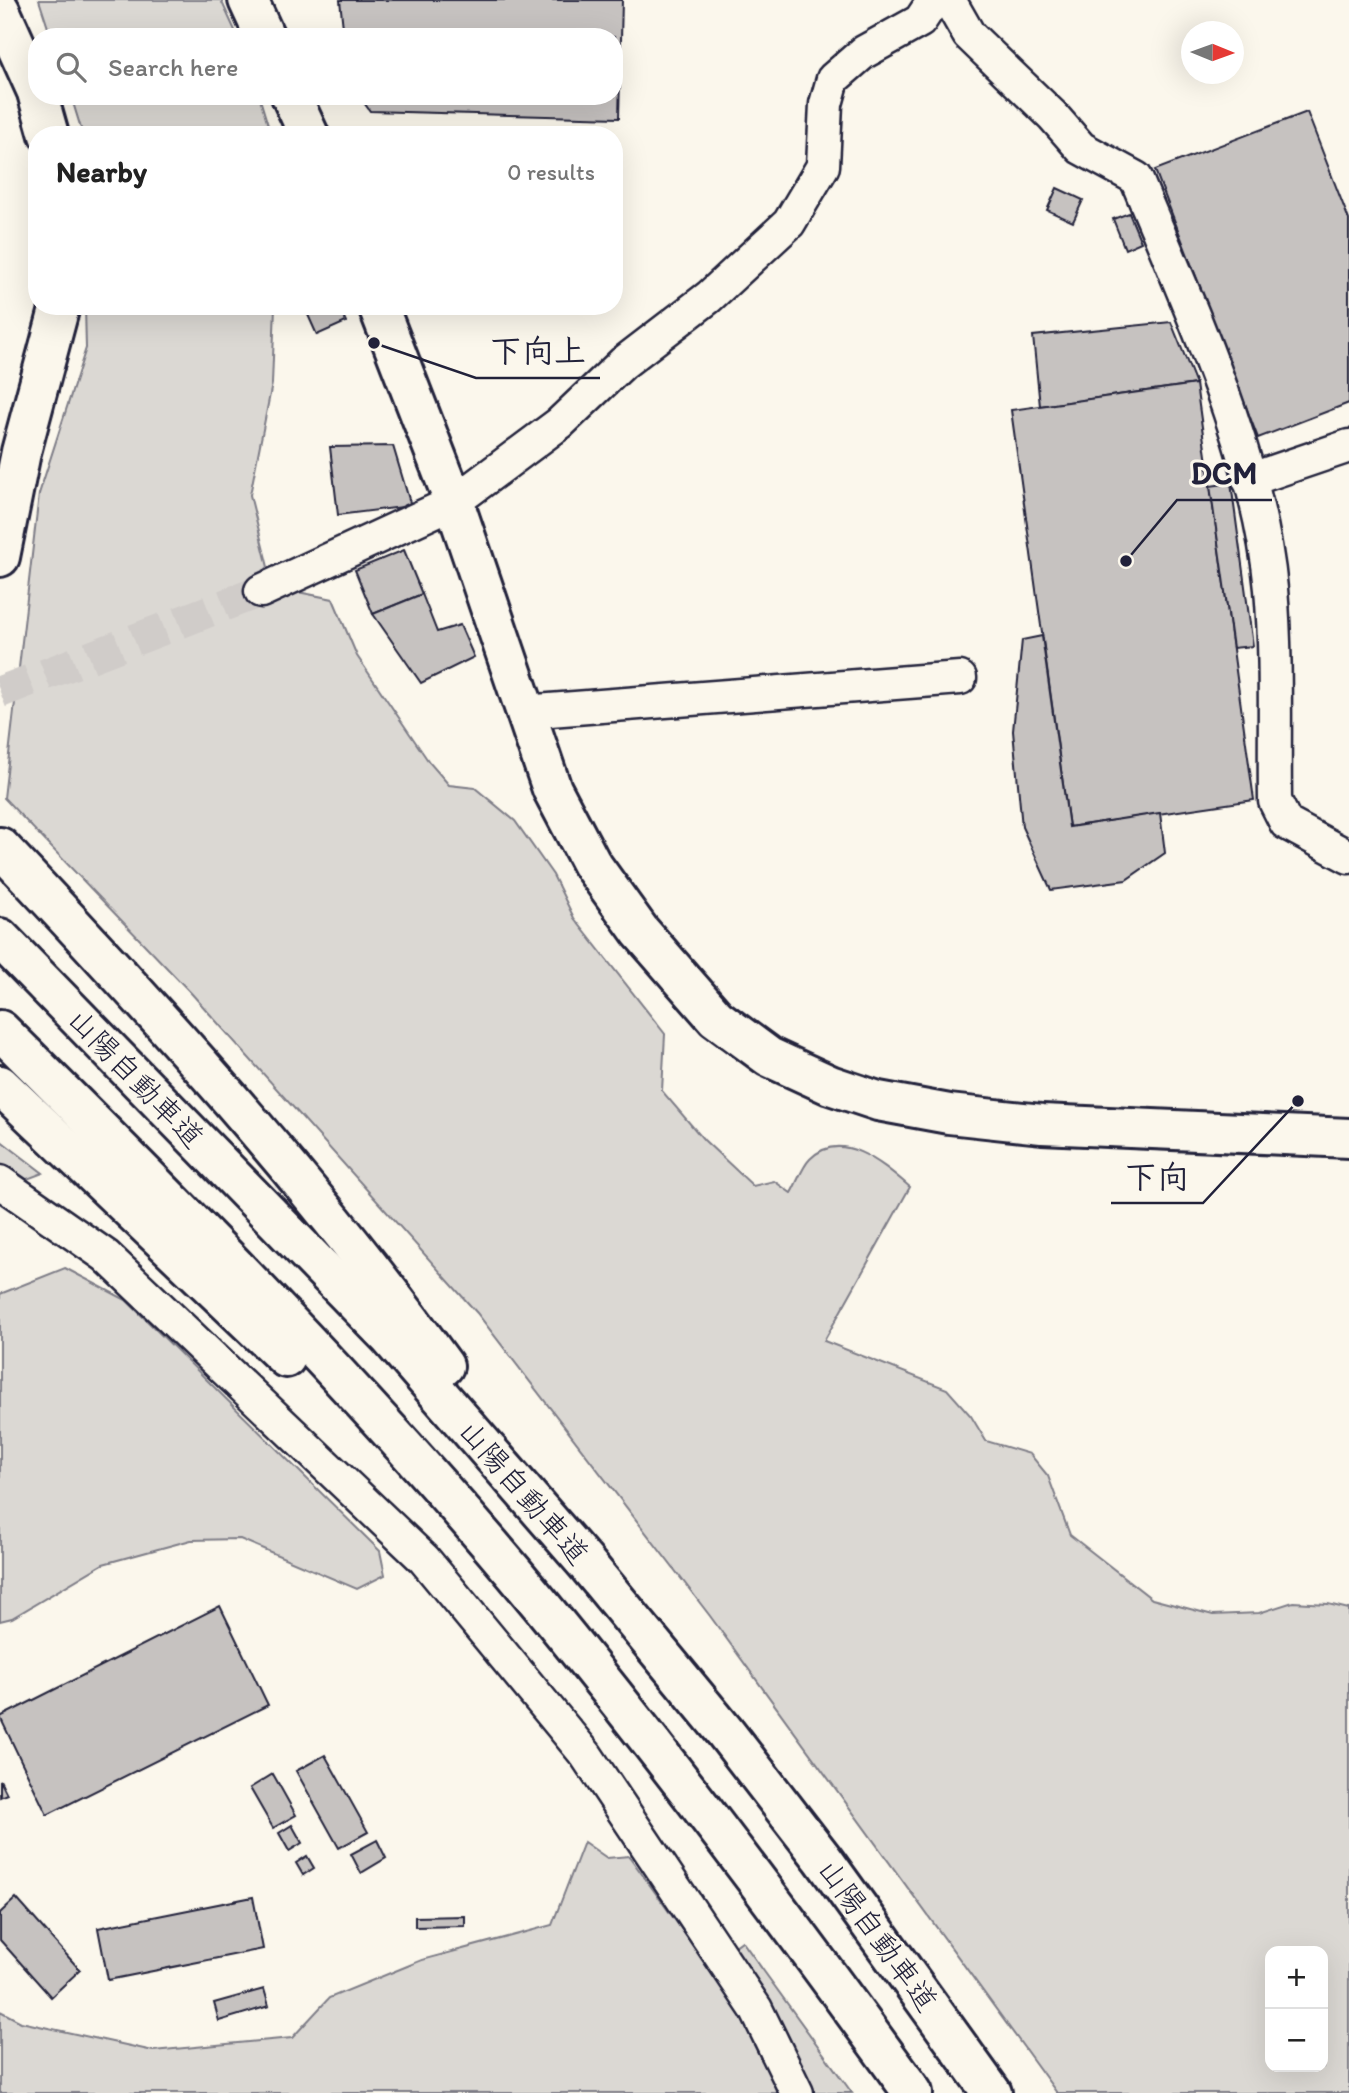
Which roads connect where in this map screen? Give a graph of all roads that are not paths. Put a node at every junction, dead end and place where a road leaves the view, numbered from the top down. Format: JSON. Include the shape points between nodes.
{"nodes":[{"id":1,"x":11,"y":0,"type":"edge"},
{"id":2,"x":248,"y":0,"type":"edge"},
{"id":3,"x":934,"y":0,"type":"edge"},
{"id":4,"x":949,"y":0,"type":"edge"},
{"id":5,"x":0,"y":10,"type":"edge"},
{"id":6,"x":261,"y":28,"type":"edge"},
{"id":7,"x":28,"y":34,"type":"edge"},
{"id":8,"x":28,"y":72,"type":"edge"},
{"id":9,"x":41,"y":105,"type":"edge"},
{"id":10,"x":55,"y":105,"type":"edge"},
{"id":11,"x":295,"y":105,"type":"edge"},
{"id":12,"x":47,"y":126,"type":"edge"},
{"id":13,"x":60,"y":126,"type":"edge"},
{"id":14,"x":305,"y":126,"type":"edge"},
{"id":15,"x":44,"y":315,"type":"edge"},
{"id":16,"x":58,"y":315,"type":"edge"},
{"id":17,"x":381,"y":315,"type":"edge"},
{"id":18,"x":1349,"y":446,"type":"edge"},
{"id":19,"x":1249,"y":480,"type":"junction"},
{"id":20,"x":0,"y":484,"type":"edge"},
{"id":21,"x":454,"y":502,"type":"junction"},
{"id":22,"x":0,"y":557,"type":"edge"},
{"id":23,"x":261,"y":591,"type":"tunnel mouth"},
{"id":24,"x":960,"y":678,"type":"dead end"},
{"id":25,"x":524,"y":712,"type":"junction"},
{"id":26,"x":0,"y":847,"type":"edge"},
{"id":27,"x":1349,"y":857,"type":"edge"},
{"id":28,"x":0,"y":938,"type":"edge"},
{"id":29,"x":0,"y":1030,"type":"edge"},
{"id":30,"x":0,"y":1085,"type":"edge"},
{"id":31,"x":1349,"y":1138,"type":"edge"},
{"id":32,"x":0,"y":1182,"type":"edge"},
{"id":33,"x":585,"y":1562,"type":"junction"},
{"id":34,"x":539,"y":1603,"type":"junction"},
{"id":35,"x":797,"y":2093,"type":"edge"},
{"id":36,"x":913,"y":2093,"type":"edge"},
{"id":37,"x":992,"y":2093,"type":"edge"}],
"edges":[{"from":1,"to":7,"type":"main road"},
{"from":2,"to":6,"type":"main road"},
{"from":3,"to":21,"type":"street","via":[[920,21],[864,52],[833,79],[826,104],[823,166],[789,223],[709,297],[623,363],[560,423]]},
{"from":4,"to":19,"type":"street","via":[[969,35],[1080,148],[1136,178],[1220,389]]},
{"from":5,"to":8,"type":"main road"},
{"from":9,"to":12,"type":"main road"},
{"from":10,"to":13,"type":"main road"},
{"from":11,"to":14,"type":"main road"},
{"from":15,"to":20,"type":"main road"},
{"from":16,"to":22,"type":"main road","via":[[21,452]]},
{"from":17,"to":21,"type":"main road"},
{"from":18,"to":19,"type":"street"},
{"from":19,"to":27,"type":"street","via":[[1271,589],[1275,801],[1286,823]]},
{"from":21,"to":23,"type":"street"},
{"from":21,"to":25,"type":"main road"},
{"from":24,"to":25,"type":"street"},
{"from":25,"to":31,"type":"main road","via":[[552,789],[591,863],[640,930],[716,1018],[769,1057],[878,1101],[949,1114],[1042,1124]]},
{"from":26,"to":33,"type":"main road","via":[[120,973],[374,1269]]},
{"from":28,"to":33,"type":"main road","name":"山陽自動車道","via":[[390,1338]]},
{"from":29,"to":34,"type":"main road","name":"山陽自動車道","via":[[347,1385]]},
{"from":30,"to":34,"type":"main road"},
{"from":32,"to":35,"type":"street","via":[[106,1256],[424,1559],[586,1755],[756,2009]]},
{"from":33,"to":37,"type":"main road","name":"山陽自動車道","via":[[815,1848]]},
{"from":34,"to":36,"type":"main road","name":"山陽自動車道","via":[[750,1869]]}]}
